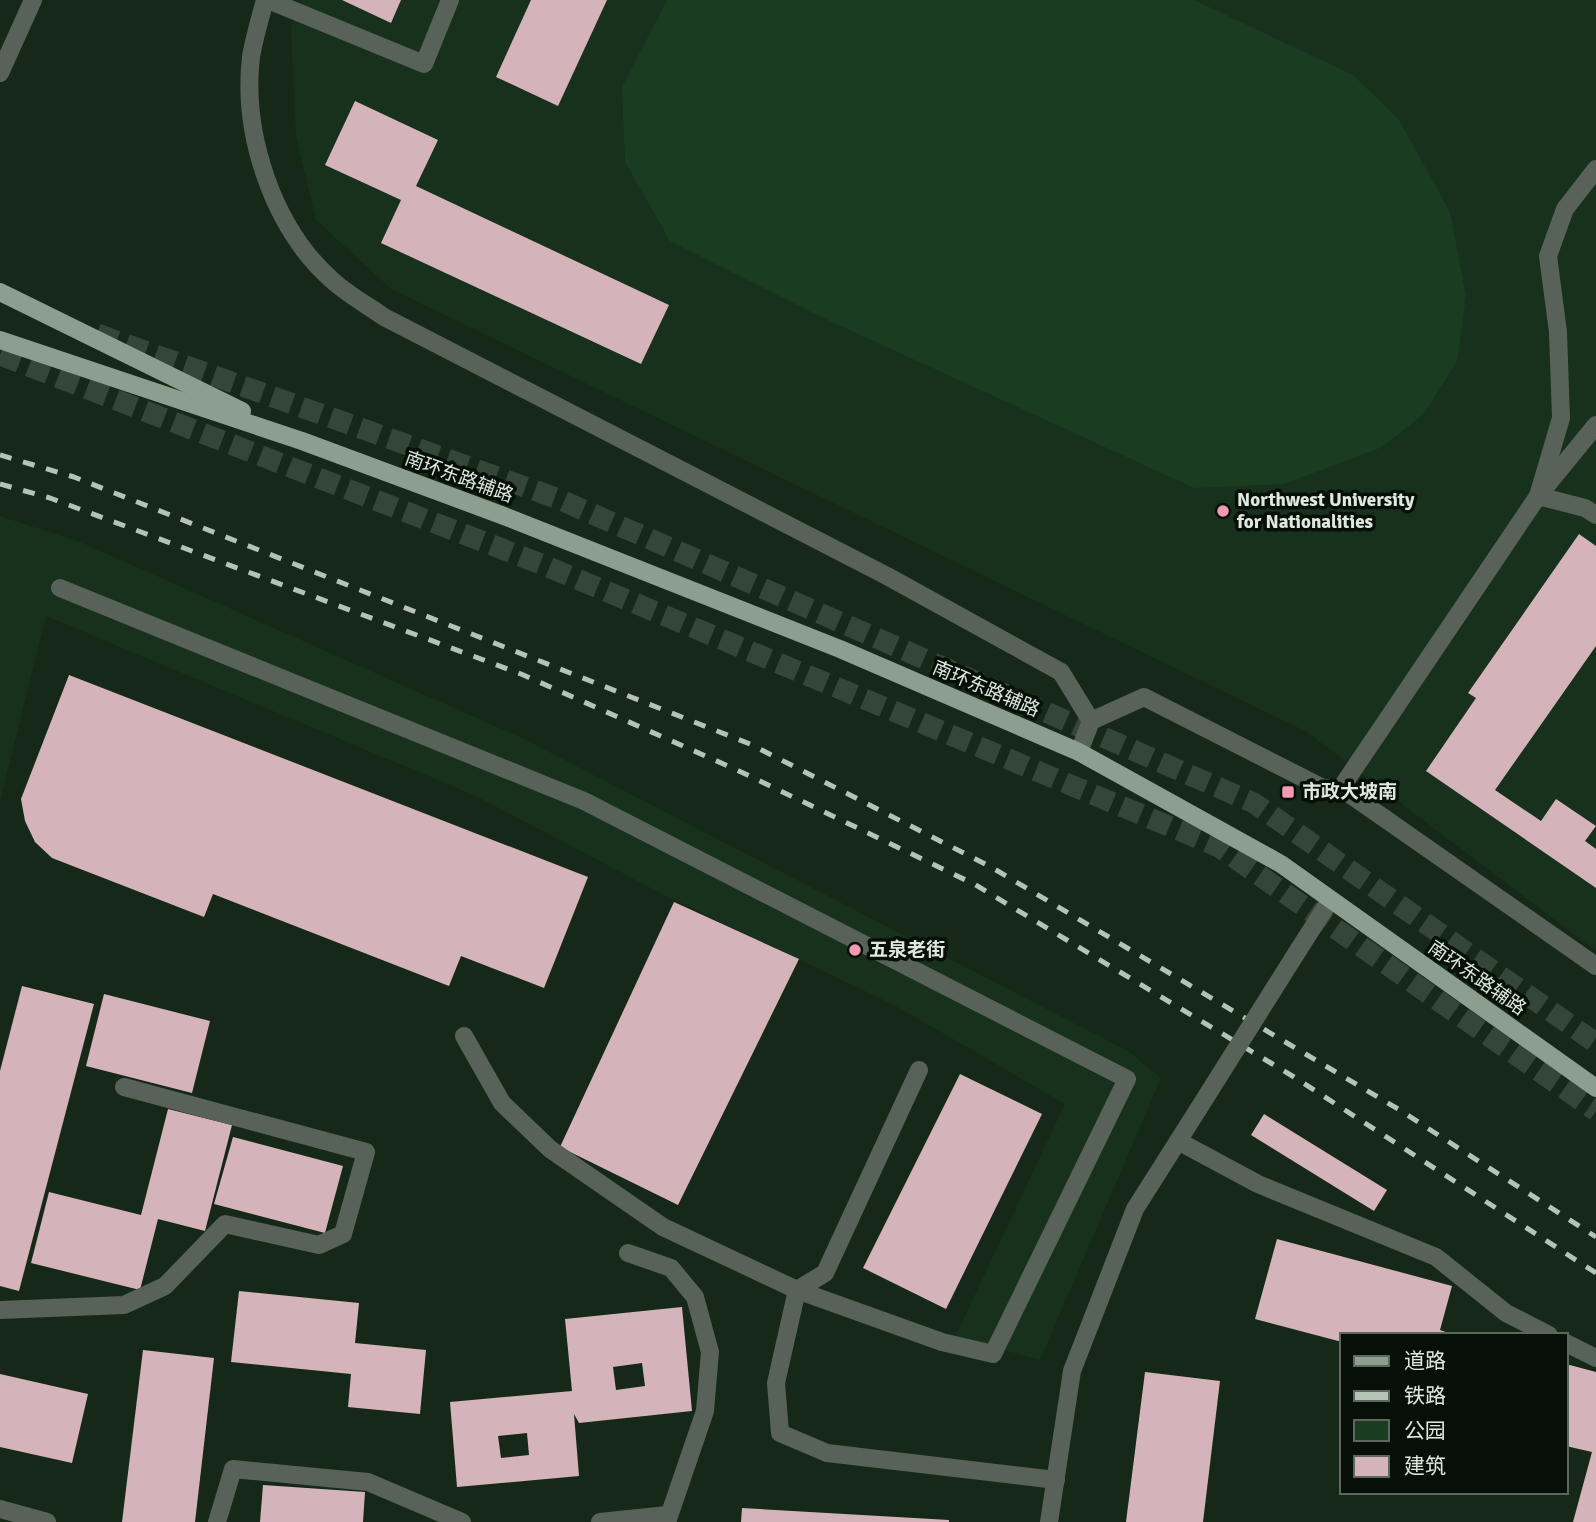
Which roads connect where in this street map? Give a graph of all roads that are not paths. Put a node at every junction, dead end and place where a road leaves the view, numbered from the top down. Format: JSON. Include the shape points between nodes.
{"nodes":[{"id":1,"x":33,"y":0,"type":"edge"},
{"id":2,"x":266,"y":0,"type":"edge"},
{"id":3,"x":450,"y":0,"type":"edge"},
{"id":4,"x":0,"y":73,"type":"edge"},
{"id":5,"x":1596,"y":169,"type":"edge"},
{"id":6,"x":0,"y":292,"type":"edge"},
{"id":7,"x":0,"y":340,"type":"edge"},
{"id":8,"x":1596,"y":425,"type":"edge"},
{"id":9,"x":302,"y":441,"type":"junction"},
{"id":10,"x":1538,"y":496,"type":"junction"},
{"id":11,"x":1596,"y":515,"type":"edge"},
{"id":12,"x":60,"y":588,"type":"dead end"},
{"id":13,"x":1091,"y":722,"type":"junction"},
{"id":14,"x":1079,"y":752,"type":"junction"},
{"id":15,"x":1341,"y":788,"type":"junction"},
{"id":16,"x":1329,"y":902,"type":"junction"},
{"id":17,"x":1596,"y":966,"type":"edge"},
{"id":18,"x":464,"y":1036,"type":"dead end"},
{"id":19,"x":919,"y":1070,"type":"dead end"},
{"id":20,"x":124,"y":1087,"type":"dead end"},
{"id":21,"x":1596,"y":1088,"type":"edge"},
{"id":22,"x":1178,"y":1141,"type":"junction"},
{"id":23,"x":628,"y":1253,"type":"dead end"},
{"id":24,"x":797,"y":1290,"type":"junction"},
{"id":25,"x":0,"y":1310,"type":"edge"},
{"id":26,"x":1545,"y":1333,"type":"edge"},
{"id":27,"x":1568,"y":1344,"type":"edge"},
{"id":28,"x":1596,"y":1358,"type":"edge"},
{"id":29,"x":1056,"y":1480,"type":"junction"},
{"id":30,"x":0,"y":1509,"type":"edge"},
{"id":31,"x":667,"y":1519,"type":"edge"},
{"id":32,"x":47,"y":1522,"type":"edge"},
{"id":33,"x":217,"y":1522,"type":"edge"},
{"id":34,"x":462,"y":1522,"type":"edge"},
{"id":35,"x":600,"y":1522,"type":"edge"},
{"id":36,"x":1049,"y":1522,"type":"edge"}],
"edges":[{"from":1,"to":4,"type":"street"},
{"from":2,"to":3,"type":"street","via":[[424,64]]},
{"from":2,"to":13,"type":"street","via":[[251,56],[253,126],[276,203],[296,237],[331,279],[384,317],[887,576],[1061,672]]},
{"from":5,"to":10,"type":"street","via":[[1565,209],[1548,256],[1558,332],[1561,418]]},
{"from":6,"to":9,"type":"main road","name":"南环东路辅路"},
{"from":7,"to":9,"type":"main road","name":"南环东路辅路"},
{"from":8,"to":10,"type":"street"},
{"from":9,"to":14,"type":"main road","name":"南环东路辅路","via":[[814,639]]},
{"from":10,"to":11,"type":"street"},
{"from":10,"to":15,"type":"street"},
{"from":12,"to":24,"type":"street","via":[[584,801],[1127,1079],[993,1354],[942,1342]]},
{"from":13,"to":14,"type":"street"},
{"from":13,"to":15,"type":"street","via":[[1144,697],[1322,788]]},
{"from":14,"to":16,"type":"main road","name":"南环东路辅路","via":[[1281,864]]},
{"from":15,"to":17,"type":"street"},
{"from":16,"to":21,"type":"main road","name":"南环东路辅路"},
{"from":16,"to":22,"type":"street","bridge":true},
{"from":18,"to":24,"type":"street","via":[[502,1103],[550,1149],[663,1227]]},
{"from":19,"to":24,"type":"street","via":[[825,1273]]},
{"from":20,"to":25,"type":"street","via":[[366,1152],[344,1234],[319,1245],[225,1224],[164,1286],[124,1305]]},
{"from":22,"to":26,"type":"street","via":[[1258,1184],[1436,1257],[1506,1313]]},
{"from":22,"to":29,"type":"street","via":[[1135,1209],[1072,1371]]},
{"from":23,"to":31,"type":"street","via":[[671,1268],[695,1297],[710,1352],[705,1411]]},
{"from":24,"to":29,"type":"street","via":[[776,1383],[780,1433],[827,1453]]},
{"from":27,"to":28,"type":"street"},
{"from":29,"to":36,"type":"street"},
{"from":30,"to":32,"type":"street"},
{"from":31,"to":35,"type":"street"},
{"from":33,"to":34,"type":"street","via":[[233,1469],[369,1482]]}]}
